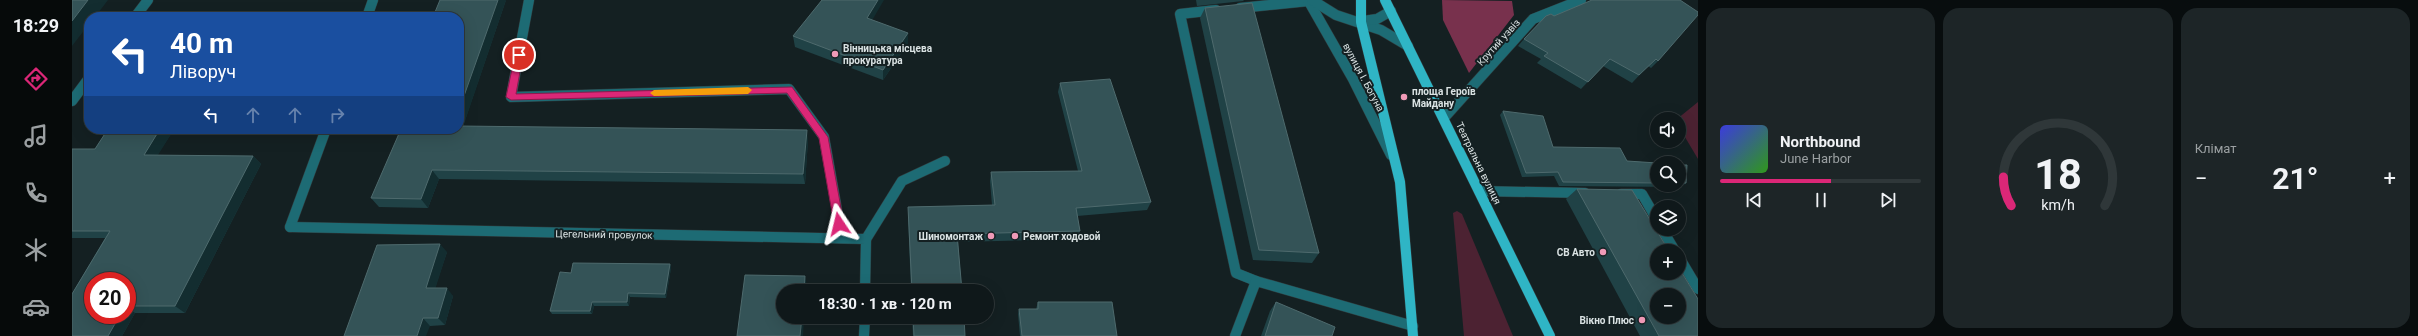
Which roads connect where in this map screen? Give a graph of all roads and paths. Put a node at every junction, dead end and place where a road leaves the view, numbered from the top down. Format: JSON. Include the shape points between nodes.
{"nodes":[{"id":1,"x":148,"y":0,"type":"edge"},
{"id":2,"x":373,"y":0,"type":"edge"},
{"id":3,"x":529,"y":0,"type":"edge"},
{"id":4,"x":1310,"y":0,"type":"edge"},
{"id":5,"x":1361,"y":0,"type":"edge"},
{"id":6,"x":1385,"y":0,"type":"edge"},
{"id":7,"x":1581,"y":0,"type":"edge"},
{"id":8,"x":1391,"y":11,"type":"junction"},
{"id":9,"x":139,"y":12,"type":"edge"},
{"id":10,"x":369,"y":12,"type":"edge"},
{"id":11,"x":1361,"y":22,"type":"junction"},
{"id":12,"x":1409,"y":47,"type":"junction"},
{"id":13,"x":84,"y":85,"type":"edge"},
{"id":14,"x":72,"y":101,"type":"edge"},
{"id":15,"x":1444,"y":118,"type":"junction"},
{"id":16,"x":324,"y":134,"type":"edge"},
{"id":17,"x":945,"y":161,"type":"dead end"},
{"id":18,"x":1397,"y":166,"type":"junction"},
{"id":19,"x":1479,"y":191,"type":"junction"},
{"id":20,"x":1596,"y":193,"type":"edge"},
{"id":21,"x":1611,"y":194,"type":"edge"},
{"id":22,"x":1650,"y":208,"type":"edge"},
{"id":23,"x":842,"y":238,"type":"junction"},
{"id":24,"x":866,"y":239,"type":"junction"},
{"id":25,"x":1686,"y":269,"type":"edge"},
{"id":26,"x":1256,"y":281,"type":"junction"},
{"id":27,"x":865,"y":284,"type":"edge"},
{"id":28,"x":1698,"y":289,"type":"edge"},
{"id":29,"x":865,"y":324,"type":"edge"},
{"id":30,"x":1413,"y":331,"type":"edge"},
{"id":31,"x":864,"y":336,"type":"edge"},
{"id":32,"x":1235,"y":336,"type":"edge"},
{"id":33,"x":1550,"y":336,"type":"edge"}],
"edges":[{"from":1,"to":9,"type":"street"},
{"from":2,"to":10,"type":"street"},
{"from":3,"to":23,"type":"street","via":[[511,97],[789,89],[824,137]]},
{"from":4,"to":11,"type":"street","via":[[1336,15]]},
{"from":4,"to":18,"type":"street","name":"вулиця І. Богуна","via":[[1354,79]]},
{"from":4,"to":26,"type":"street","via":[[1180,14],[1236,273]]},
{"from":5,"to":11,"type":"main road"},
{"from":6,"to":8,"type":"main road","name":"Театральна вулиця"},
{"from":7,"to":15,"type":"street","name":"Крутий узвіз","via":[[1533,20]]},
{"from":8,"to":11,"type":"street","via":[[1377,19]]},
{"from":8,"to":12,"type":"main road","name":"Театральна вулиця"},
{"from":11,"to":12,"type":"street","via":[[1397,37]]},
{"from":11,"to":18,"type":"main road"},
{"from":12,"to":15,"type":"main road","name":"Театральна вулиця"},
{"from":13,"to":14,"type":"street"},
{"from":15,"to":19,"type":"main road","name":"Театральна вулиця"},
{"from":16,"to":23,"type":"street","name":"Цегельний провулок","via":[[290,227]]},
{"from":17,"to":24,"type":"street","via":[[902,181]]},
{"from":18,"to":30,"type":"main road"},
{"from":19,"to":20,"type":"street"},
{"from":19,"to":33,"type":"main road","name":"Театральна вулиця"},
{"from":21,"to":22,"type":"street","via":[[1642,194]]},
{"from":23,"to":24,"type":"street","name":"Цегельний провулок"},
{"from":24,"to":27,"type":"street"},
{"from":25,"to":28,"type":"street"},
{"from":26,"to":30,"type":"street"},
{"from":26,"to":32,"type":"street"},
{"from":29,"to":31,"type":"street"}]}
